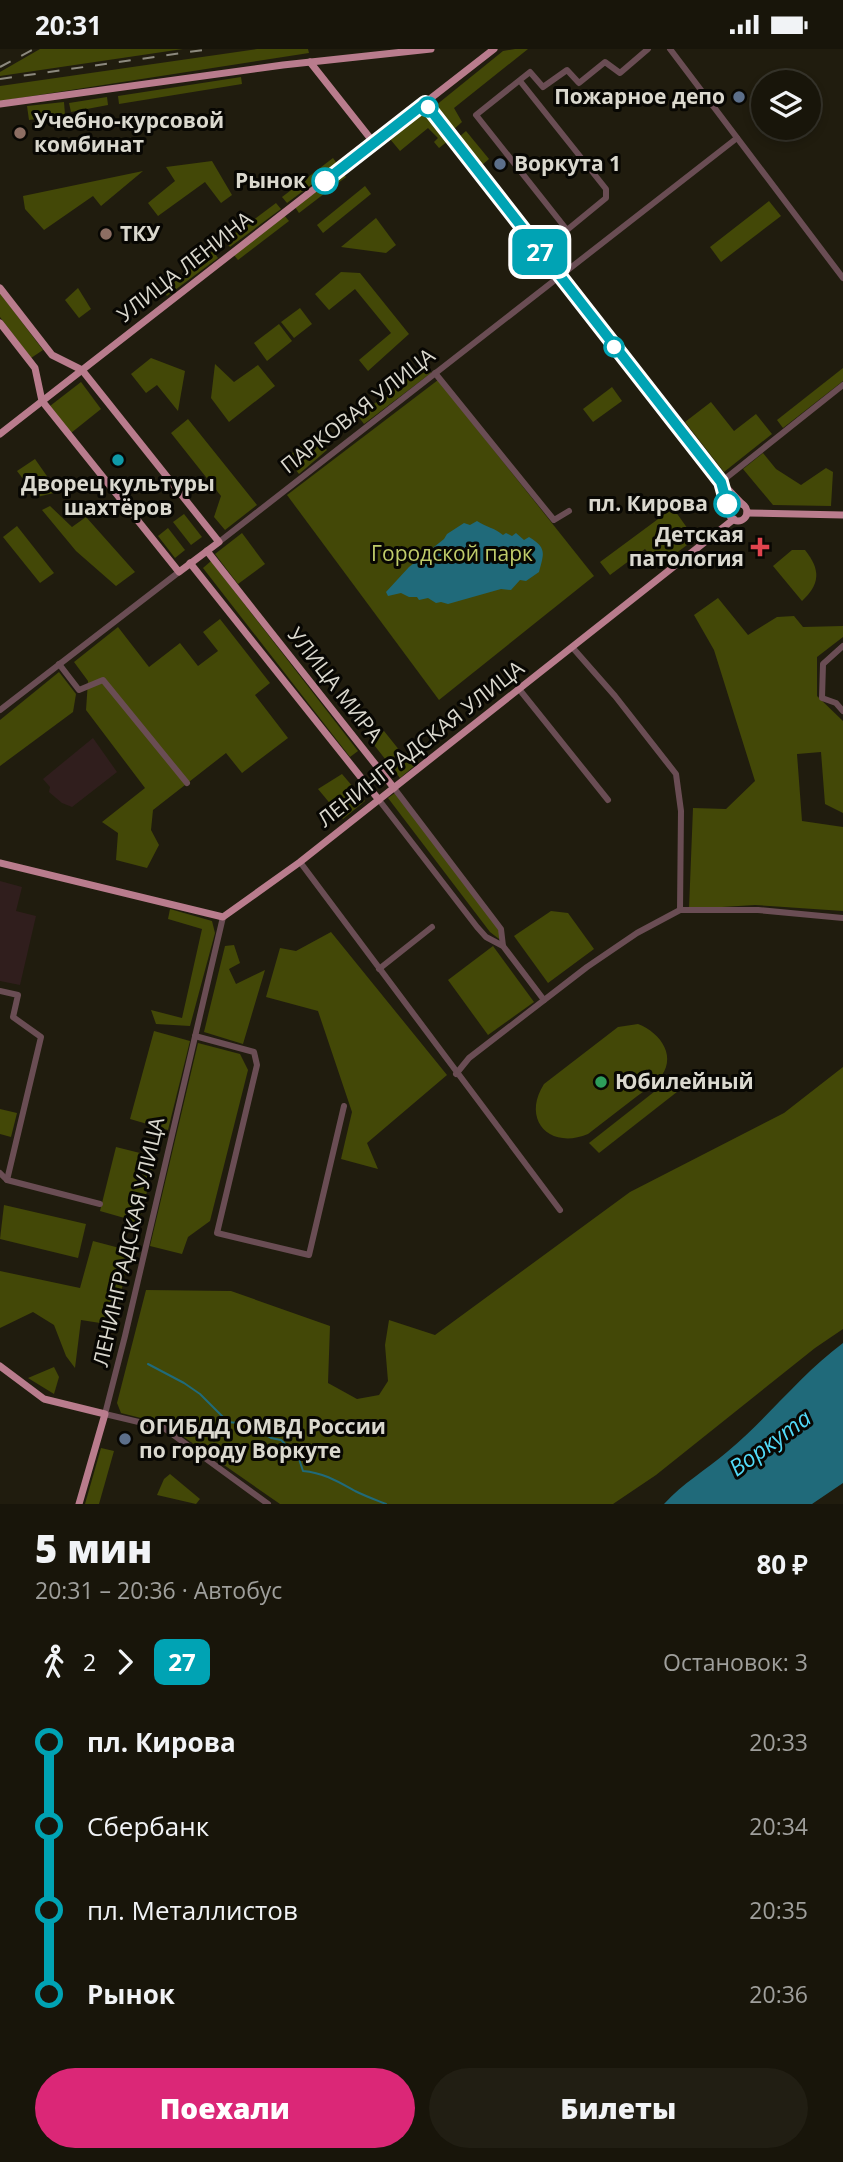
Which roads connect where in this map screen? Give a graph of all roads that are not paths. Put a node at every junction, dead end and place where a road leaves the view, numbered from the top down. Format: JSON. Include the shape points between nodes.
{"nodes":[{"id":1,"x":431,"y":49,"type":"edge"},
{"id":2,"x":494,"y":49,"type":"edge"},
{"id":3,"x":648,"y":49,"type":"edge"},
{"id":4,"x":670,"y":49,"type":"edge"},
{"id":5,"x":310,"y":62,"type":"junction"},
{"id":6,"x":520,"y":81,"type":"junction"},
{"id":7,"x":425,"y":103,"type":"junction"},
{"id":8,"x":0,"y":104,"type":"edge"},
{"id":9,"x":737,"y":138,"type":"junction"},
{"id":10,"x":374,"y":143,"type":"junction"},
{"id":11,"x":559,"y":277,"type":"junction"},
{"id":12,"x":843,"y":278,"type":"edge"},
{"id":13,"x":0,"y":288,"type":"edge"},
{"id":14,"x":0,"y":323,"type":"edge"},
{"id":15,"x":82,"y":370,"type":"junction"},
{"id":16,"x":435,"y":373,"type":"junction"},
{"id":17,"x":843,"y":385,"type":"edge"},
{"id":18,"x":42,"y":401,"type":"junction"},
{"id":19,"x":0,"y":434,"type":"edge"},
{"id":20,"x":721,"y":482,"type":"junction"},
{"id":21,"x":742,"y":504,"type":"junction"},
{"id":22,"x":569,"y":511,"type":"dead end"},
{"id":23,"x":747,"y":513,"type":"junction"},
{"id":24,"x":843,"y":515,"type":"edge"},
{"id":25,"x":732,"y":516,"type":"junction"},
{"id":26,"x":219,"y":542,"type":"junction"},
{"id":27,"x":206,"y":551,"type":"junction"},
{"id":28,"x":190,"y":563,"type":"junction"},
{"id":29,"x":179,"y":572,"type":"junction"},
{"id":30,"x":843,"y":646,"type":"edge"},
{"id":31,"x":572,"y":647,"type":"junction"},
{"id":32,"x":59,"y":664,"type":"junction"},
{"id":33,"x":519,"y":689,"type":"junction"},
{"id":34,"x":0,"y":709,"type":"edge"},
{"id":35,"x":843,"y":711,"type":"edge"},
{"id":36,"x":187,"y":783,"type":"dead end"},
{"id":37,"x":394,"y":788,"type":"junction"},
{"id":38,"x":379,"y":800,"type":"junction"},
{"id":39,"x":608,"y":800,"type":"dead end"},
{"id":40,"x":300,"y":862,"type":"junction"},
{"id":41,"x":0,"y":863,"type":"edge"},
{"id":42,"x":680,"y":910,"type":"junction"},
{"id":43,"x":223,"y":918,"type":"junction"},
{"id":44,"x":843,"y":918,"type":"edge"},
{"id":45,"x":432,"y":927,"type":"dead end"},
{"id":46,"x":503,"y":946,"type":"junction"},
{"id":47,"x":379,"y":969,"type":"junction"},
{"id":48,"x":0,"y":991,"type":"edge"},
{"id":49,"x":544,"y":1000,"type":"junction"},
{"id":50,"x":195,"y":1036,"type":"junction"},
{"id":51,"x":456,"y":1074,"type":"junction"},
{"id":52,"x":344,"y":1105,"type":"dead end"},
{"id":53,"x":0,"y":1173,"type":"edge"},
{"id":54,"x":7,"y":1180,"type":"junction"},
{"id":55,"x":100,"y":1203,"type":"dead end"},
{"id":56,"x":560,"y":1210,"type":"dead end"},
{"id":57,"x":0,"y":1366,"type":"edge"},
{"id":58,"x":105,"y":1414,"type":"junction"},
{"id":59,"x":79,"y":1504,"type":"edge"},
{"id":60,"x":268,"y":1504,"type":"edge"}],
"edges":[{"from":1,"to":5,"type":"main road"},
{"from":2,"to":7,"type":"main road","name":"УЛИЦА ЛЕНИНА"},
{"from":3,"to":6,"type":"street","via":[[620,73],[605,62],[579,83],[567,69],[544,87],[530,72]]},
{"from":4,"to":9,"type":"street"},
{"from":5,"to":8,"type":"main road"},
{"from":5,"to":10,"type":"main road"},
{"from":6,"to":6,"type":"street","via":[[606,189],[607,198],[567,230],[476,115]]},
{"from":7,"to":10,"type":"main road","name":"УЛИЦА ЛЕНИНА"},
{"from":7,"to":11,"type":"main road"},
{"from":9,"to":11,"type":"street","name":"ПАРКОВАЯ УЛИЦА"},
{"from":9,"to":12,"type":"street"},
{"from":10,"to":15,"type":"main road","name":"УЛИЦА ЛЕНИНА"},
{"from":11,"to":16,"type":"street","name":"ПАРКОВАЯ УЛИЦА"},
{"from":11,"to":20,"type":"main road"},
{"from":13,"to":15,"type":"main road","via":[[52,355]]},
{"from":14,"to":18,"type":"main road","via":[[35,368]]},
{"from":15,"to":18,"type":"main road","name":"УЛИЦА ЛЕНИНА"},
{"from":15,"to":26,"type":"main road"},
{"from":16,"to":22,"type":"street","via":[[554,520]]},
{"from":16,"to":26,"type":"street","name":"ПАРКОВАЯ УЛИЦА"},
{"from":17,"to":20,"type":"street"},
{"from":18,"to":19,"type":"main road","name":"УЛИЦА ЛЕНИНА"},
{"from":18,"to":29,"type":"main road"},
{"from":20,"to":21,"type":"main road"},
{"from":20,"to":25,"type":"main road"},
{"from":21,"to":23,"type":"main road"},
{"from":21,"to":25,"type":"main road","via":[[732,506]]},
{"from":23,"to":24,"type":"main road"},
{"from":23,"to":25,"type":"main road","via":[[742,520]]},
{"from":25,"to":31,"type":"main road","name":"ЛЕНИНГРАДСКАЯ УЛИЦА"},
{"from":26,"to":27,"type":"main road","name":"ПАРКОВАЯ УЛИЦА"},
{"from":27,"to":28,"type":"main road","name":"ПАРКОВАЯ УЛИЦА"},
{"from":27,"to":37,"type":"main road","name":"УЛИЦА МИРА"},
{"from":28,"to":29,"type":"main road","name":"ПАРКОВАЯ УЛИЦА"},
{"from":28,"to":38,"type":"main road","name":"УЛИЦА МИРА"},
{"from":29,"to":32,"type":"street","name":"ПАРКОВАЯ УЛИЦА"},
{"from":30,"to":35,"type":"street","via":[[823,664],[822,698]]},
{"from":31,"to":33,"type":"main road","name":"ЛЕНИНГРАДСКАЯ УЛИЦА"},
{"from":31,"to":42,"type":"street","via":[[676,774],[681,811]]},
{"from":32,"to":34,"type":"street","name":"ПАРКОВАЯ УЛИЦА"},
{"from":32,"to":36,"type":"street","via":[[79,690],[103,680]]},
{"from":33,"to":37,"type":"main road","name":"ЛЕНИНГРАДСКАЯ УЛИЦА"},
{"from":33,"to":39,"type":"street"},
{"from":37,"to":38,"type":"main road","name":"ЛЕНИНГРАДСКАЯ УЛИЦА"},
{"from":37,"to":46,"type":"street","name":"УЛИЦА МИРА","via":[[501,929]]},
{"from":38,"to":40,"type":"main road","name":"ЛЕНИНГРАДСКАЯ УЛИЦА"},
{"from":38,"to":46,"type":"street","name":"УЛИЦА МИРА","via":[[477,927]]},
{"from":40,"to":43,"type":"main road","name":"ЛЕНИНГРАДСКАЯ УЛИЦА"},
{"from":40,"to":47,"type":"street"},
{"from":41,"to":43,"type":"main road"},
{"from":42,"to":44,"type":"street","via":[[758,910]]},
{"from":42,"to":49,"type":"street","via":[[637,933]]},
{"from":43,"to":50,"type":"street","name":"ЛЕНИНГРАДСКАЯ УЛИЦА"},
{"from":45,"to":47,"type":"street"},
{"from":46,"to":49,"type":"street","name":"УЛИЦА МИРА"},
{"from":47,"to":51,"type":"street"},
{"from":48,"to":54,"type":"street","via":[[18,995],[13,1017],[41,1037]]},
{"from":49,"to":51,"type":"street","via":[[469,1058]]},
{"from":50,"to":52,"type":"street","via":[[254,1052],[257,1065],[217,1233],[309,1255]]},
{"from":50,"to":58,"type":"street","name":"ЛЕНИНГРАДСКАЯ УЛИЦА"},
{"from":51,"to":56,"type":"street"},
{"from":53,"to":54,"type":"street"},
{"from":54,"to":55,"type":"street"},
{"from":57,"to":58,"type":"main road","via":[[44,1399]]},
{"from":58,"to":59,"type":"main road"},
{"from":58,"to":60,"type":"street","via":[[163,1428]]}]}
